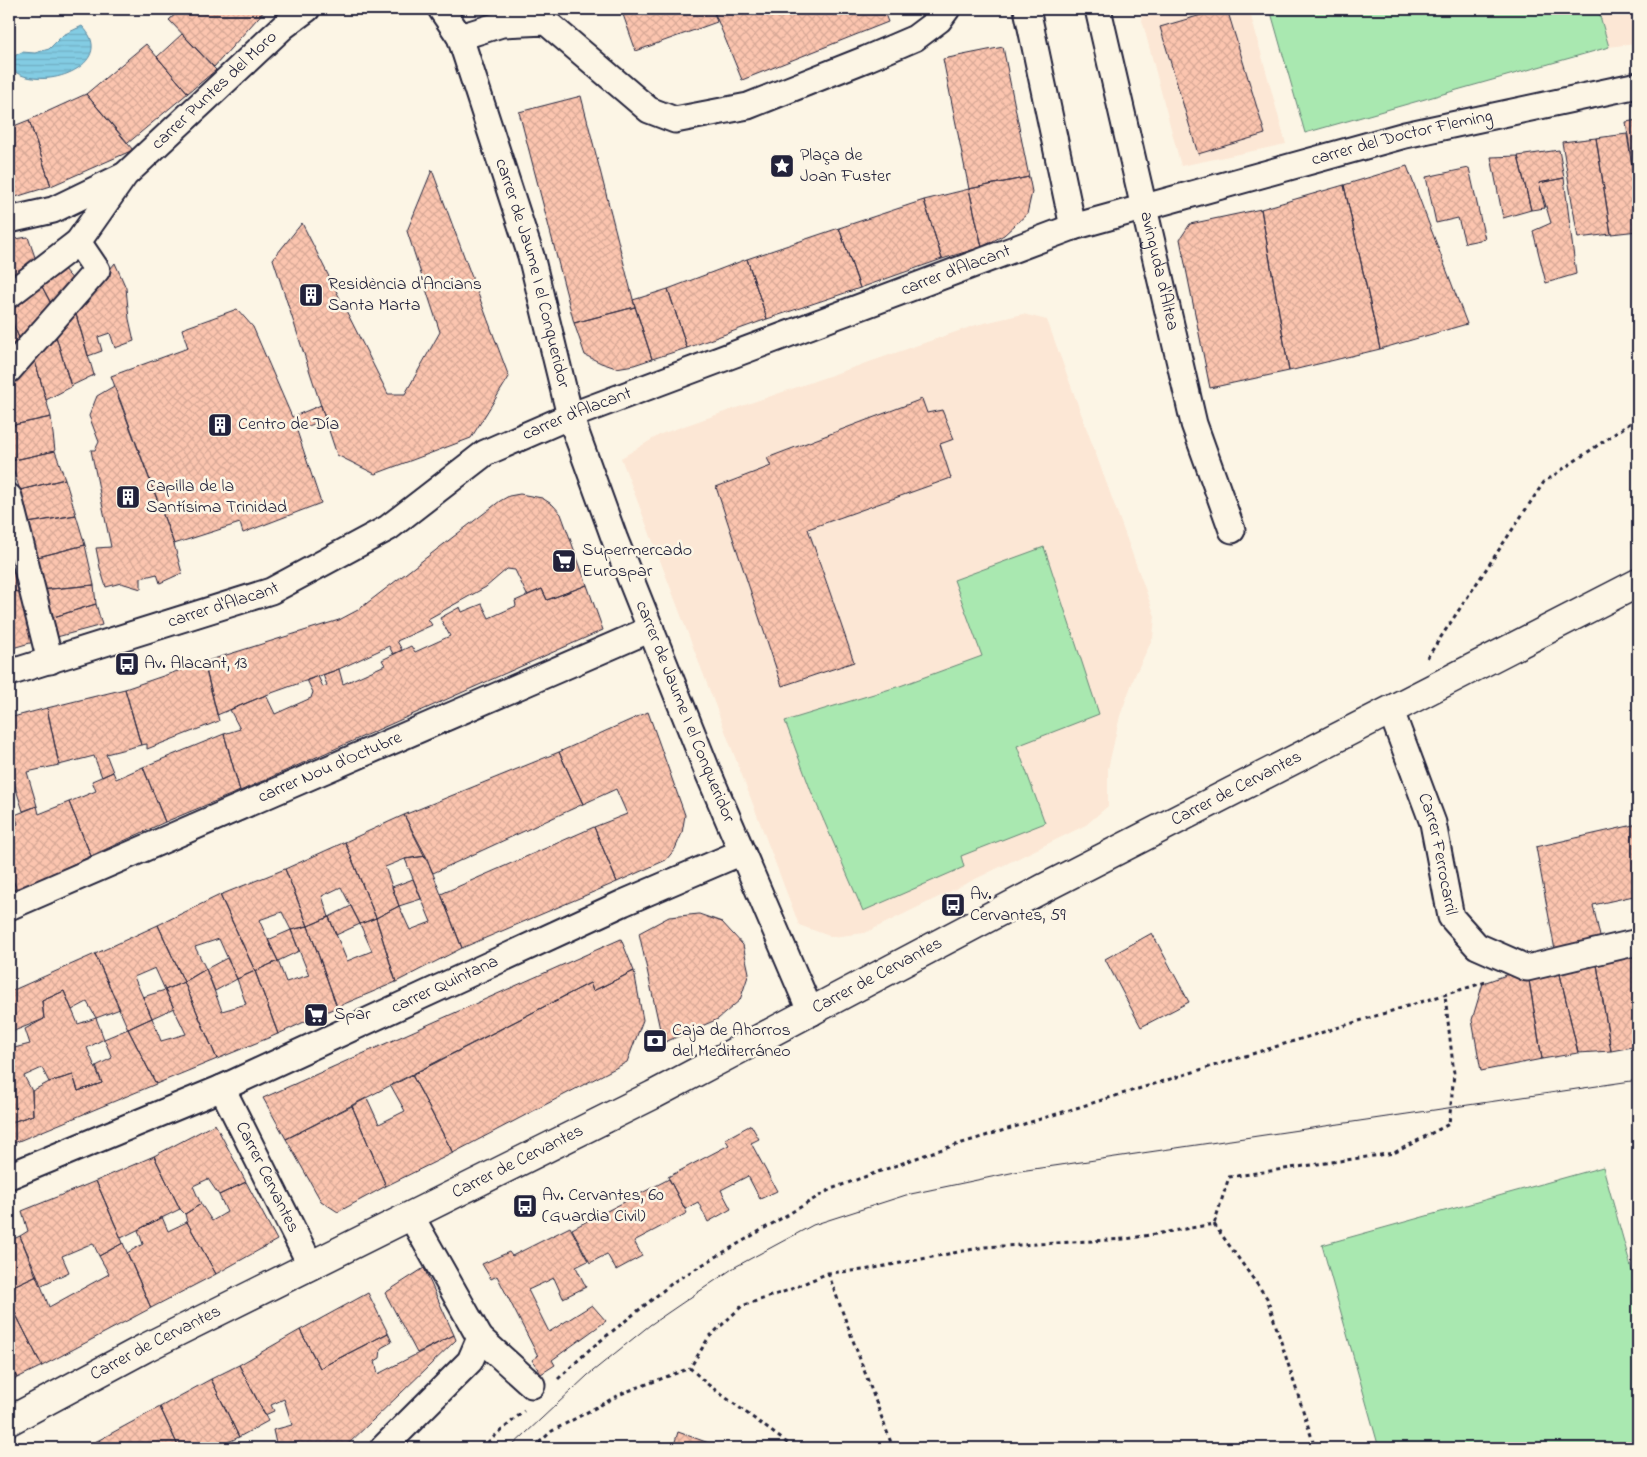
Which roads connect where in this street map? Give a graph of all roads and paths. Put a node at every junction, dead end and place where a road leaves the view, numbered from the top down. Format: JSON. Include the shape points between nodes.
{"nodes":[{"id":1,"x":307,"y":9,"type":"edge"},
{"id":2,"x":441,"y":9,"type":"edge"},
{"id":3,"x":947,"y":9,"type":"edge"},
{"id":4,"x":1027,"y":9,"type":"edge"},
{"id":5,"x":1098,"y":9,"type":"edge"},
{"id":6,"x":460,"y":37,"type":"junction"},
{"id":7,"x":1638,"y":86,"type":"edge"},
{"id":8,"x":125,"y":175,"type":"junction"},
{"id":9,"x":1169,"y":200,"type":"joint"},
{"id":10,"x":1145,"y":206,"type":"junction"},
{"id":11,"x":9,"y":220,"type":"edge"},
{"id":12,"x":1073,"y":227,"type":"junction"},
{"id":13,"x":78,"y":242,"type":"junction"},
{"id":14,"x":9,"y":295,"type":"edge"},
{"id":15,"x":9,"y":370,"type":"edge"},
{"id":16,"x":570,"y":416,"type":"junction"},
{"id":17,"x":1638,"y":421,"type":"edge"},
{"id":18,"x":9,"y":497,"type":"edge"},
{"id":19,"x":1232,"y":530,"type":"dead end"},
{"id":20,"x":1638,"y":583,"type":"edge"},
{"id":21,"x":651,"y":629,"type":"junction"},
{"id":22,"x":50,"y":661,"type":"junction"},
{"id":23,"x":1424,"y":662,"type":"dead end"},
{"id":24,"x":9,"y":673,"type":"edge"},
{"id":25,"x":1391,"y":711,"type":"junction"},
{"id":26,"x":742,"y":852,"type":"junction"},
{"id":27,"x":9,"y":907,"type":"edge"},
{"id":28,"x":1638,"y":942,"type":"edge"},
{"id":29,"x":1527,"y":968,"type":"junction"},
{"id":30,"x":1445,"y":995,"type":"junction"},
{"id":31,"x":811,"y":1013,"type":"junction"},
{"id":32,"x":222,"y":1088,"type":"junction"},
{"id":33,"x":9,"y":1176,"type":"edge"},
{"id":34,"x":411,"y":1216,"type":"junction"},
{"id":35,"x":1214,"y":1224,"type":"junction"},
{"id":36,"x":310,"y":1266,"type":"junction"},
{"id":37,"x":828,"y":1273,"type":"junction"},
{"id":38,"x":480,"y":1338,"type":"junction"},
{"id":39,"x":690,"y":1368,"type":"junction"},
{"id":40,"x":538,"y":1392,"type":"junction"},
{"id":41,"x":9,"y":1421,"type":"edge"},
{"id":42,"x":383,"y":1448,"type":"edge"},
{"id":43,"x":481,"y":1448,"type":"edge"},
{"id":44,"x":533,"y":1448,"type":"edge"},
{"id":45,"x":794,"y":1448,"type":"edge"},
{"id":46,"x":893,"y":1448,"type":"edge"},
{"id":47,"x":1315,"y":1448,"type":"edge"}],
"edges":[{"from":1,"to":8,"type":"street","name":"carrer Puntes del Moro","via":[[284,26]]},
{"from":2,"to":6,"type":"street","name":"carrer de Jaume I el Conqueridor"},
{"from":3,"to":6,"type":"street","via":[[939,20],[915,38],[866,59],[748,106],[675,120],[649,110],[546,22],[502,24]]},
{"from":4,"to":12,"type":"street"},
{"from":5,"to":10,"type":"street","name":"avinguda d'Altea"},
{"from":6,"to":16,"type":"street","name":"carrer de Jaume I el Conqueridor","via":[[531,256]]},
{"from":7,"to":9,"type":"street","name":"carrer del Doctor Fleming","via":[[1405,135]]},
{"from":8,"to":11,"type":"street","via":[[53,210]]},
{"from":8,"to":13,"type":"street"},
{"from":9,"to":10,"type":"street","name":"carrer d'Alacant"},
{"from":10,"to":12,"type":"street","name":"carrer d'Alacant"},
{"from":10,"to":19,"type":"street","name":"avinguda d'Altea","via":[[1194,424]]},
{"from":12,"to":16,"type":"street","name":"carrer d'Alacant"},
{"from":13,"to":14,"type":"street"},
{"from":13,"to":15,"type":"street","via":[[97,270]]},
{"from":16,"to":21,"type":"street","name":"carrer de Jaume I el Conqueridor"},
{"from":16,"to":22,"type":"street","name":"carrer d'Alacant","via":[[485,453],[388,528],[271,591]]},
{"from":17,"to":23,"type":"path","via":[[1544,482]]},
{"from":18,"to":22,"type":"street"},
{"from":20,"to":25,"type":"main road","name":"Carrer de Cervantes"},
{"from":21,"to":26,"type":"street","name":"carrer de Jaume I el Conqueridor"},
{"from":21,"to":27,"type":"street","name":"carrer Nou d'Octubre"},
{"from":22,"to":24,"type":"street","name":"carrer d'Alacant"},
{"from":25,"to":29,"type":"street","name":"Carrer Ferrocarril","via":[[1433,823],[1451,917],[1477,946]]},
{"from":25,"to":31,"type":"main road","name":"Carrer de Cervantes","via":[[1044,888]]},
{"from":26,"to":31,"type":"street","name":"carrer de Jaume I el Conqueridor"},
{"from":26,"to":32,"type":"street","name":"carrer Quintana"},
{"from":28,"to":29,"type":"street"},
{"from":29,"to":30,"type":"path"},
{"from":30,"to":35,"type":"path","via":[[1454,1074],[1449,1124],[1394,1153],[1228,1177]]},
{"from":30,"to":40,"type":"path","via":[[942,1149],[831,1189],[675,1281]]},
{"from":31,"to":34,"type":"main road","name":"Carrer de Cervantes"},
{"from":32,"to":33,"type":"street","name":"carrer Quintana"},
{"from":32,"to":36,"type":"street","name":"Carrer Cervantes"},
{"from":34,"to":36,"type":"main road","name":"Carrer de Cervantes"},
{"from":34,"to":38,"type":"street"},
{"from":35,"to":37,"type":"path","via":[[1126,1239],[985,1247],[864,1270]]},
{"from":35,"to":47,"type":"path","via":[[1267,1298]]},
{"from":36,"to":41,"type":"main road","name":"Carrer de Cervantes","via":[[145,1348]]},
{"from":37,"to":39,"type":"path","via":[[742,1306],[709,1337]]},
{"from":37,"to":46,"type":"path"},
{"from":38,"to":40,"type":"street"},
{"from":38,"to":42,"type":"street","via":[[470,1361]]},
{"from":39,"to":44,"type":"path","via":[[622,1393],[552,1431]]},
{"from":39,"to":45,"type":"path"},
{"from":40,"to":43,"type":"path"}]}
